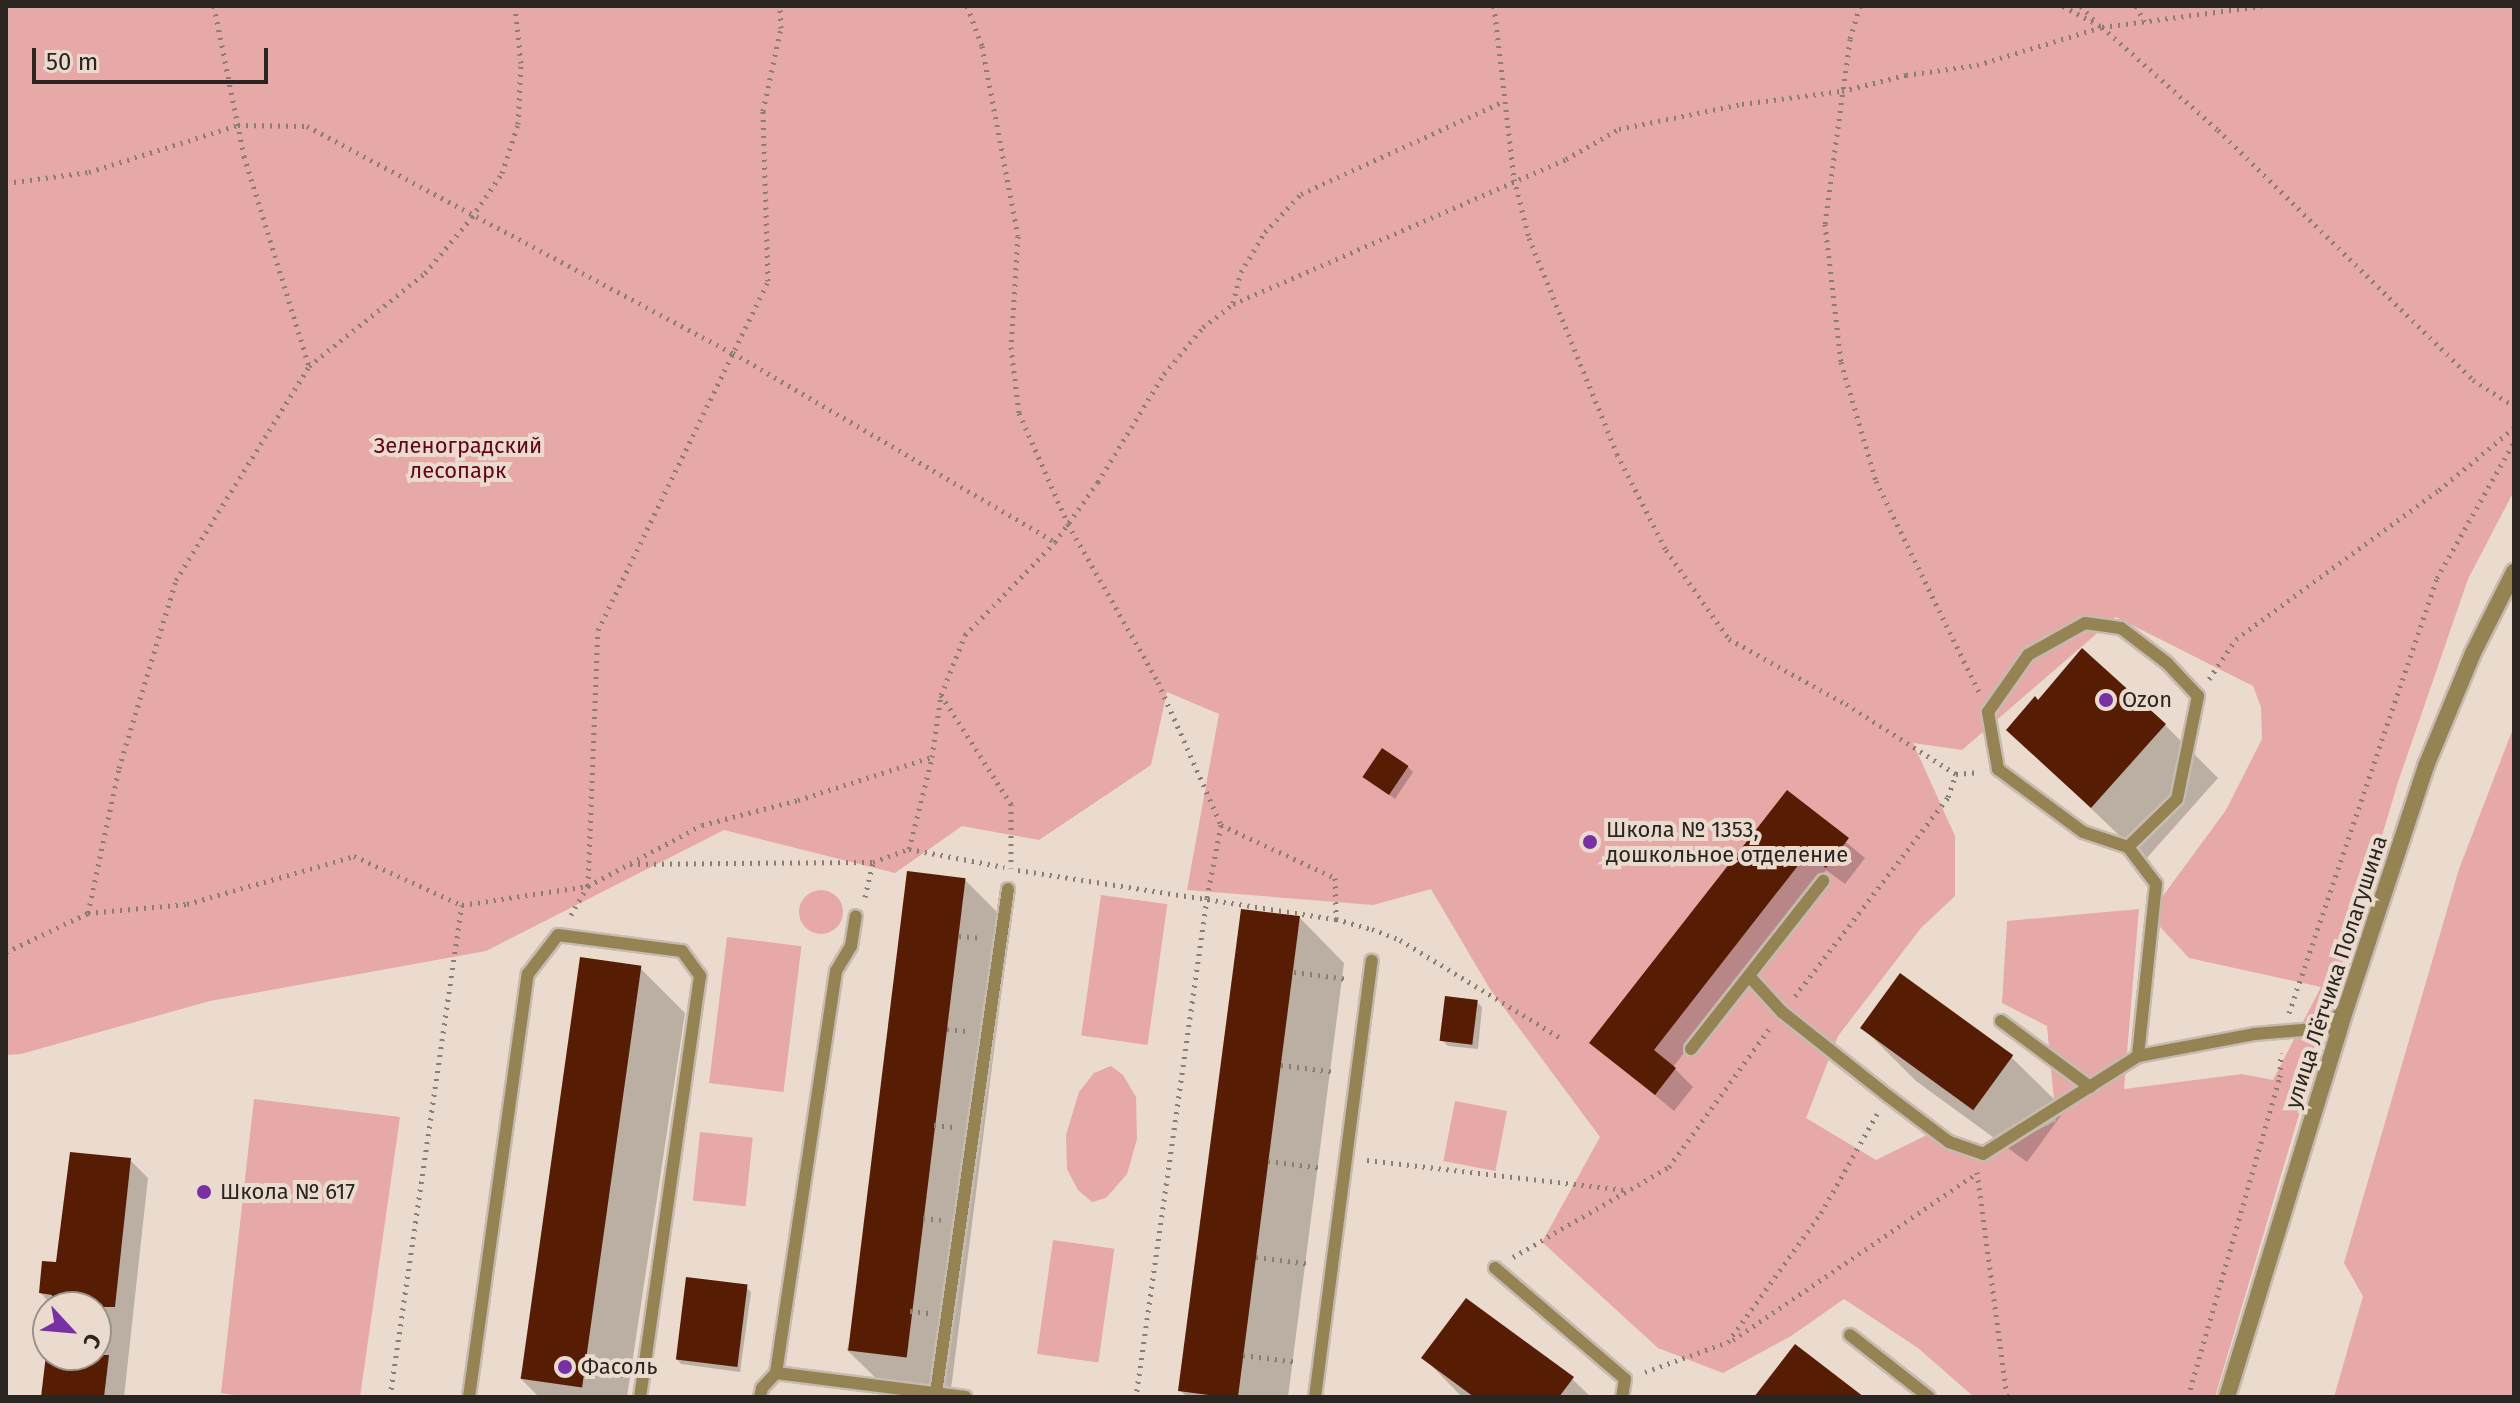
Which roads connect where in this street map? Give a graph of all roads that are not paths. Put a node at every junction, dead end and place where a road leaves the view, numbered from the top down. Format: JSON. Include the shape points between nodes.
{"nodes":[{"id":1,"x":2514,"y":572,"type":"edge"},
{"id":2,"x":2128,"y":847,"type":"junction"},
{"id":3,"x":1823,"y":881,"type":"dead end"},
{"id":4,"x":1008,"y":889,"type":"road end"},
{"id":5,"x":856,"y":916,"type":"dead end"},
{"id":6,"x":1372,"y":961,"type":"dead end"},
{"id":7,"x":1749,"y":976,"type":"junction"},
{"id":8,"x":2347,"y":1005,"type":"junction"},
{"id":9,"x":2001,"y":1021,"type":"dead end"},
{"id":10,"x":1691,"y":1049,"type":"dead end"},
{"id":11,"x":2138,"y":1056,"type":"junction"},
{"id":12,"x":2090,"y":1087,"type":"junction"},
{"id":13,"x":1495,"y":1268,"type":"road end"},
{"id":14,"x":1850,"y":1335,"type":"dead end"},
{"id":15,"x":776,"y":1373,"type":"junction"},
{"id":16,"x":936,"y":1393,"type":"junction"},
{"id":17,"x":469,"y":1397,"type":"edge"},
{"id":18,"x":640,"y":1397,"type":"edge"},
{"id":19,"x":760,"y":1397,"type":"edge"},
{"id":20,"x":965,"y":1397,"type":"edge"},
{"id":21,"x":1315,"y":1397,"type":"edge"},
{"id":22,"x":1622,"y":1397,"type":"edge"},
{"id":23,"x":1929,"y":1397,"type":"edge"},
{"id":24,"x":2227,"y":1397,"type":"edge"}],
"edges":[{"from":1,"to":8,"type":"street","name":"улица Лётчика Полагушина","via":[[2426,766]]},
{"from":2,"to":2,"type":"lane","via":[[2177,799],[2198,696],[2167,663],[2121,628],[2085,623],[2028,655],[1988,712],[1998,769],[2083,832]]},
{"from":2,"to":11,"type":"lane","via":[[2156,884]]},
{"from":3,"to":7,"type":"lane"},
{"from":4,"to":16,"type":"lane"},
{"from":5,"to":15,"type":"lane","via":[[851,946],[836,971]]},
{"from":6,"to":21,"type":"lane"},
{"from":7,"to":10,"type":"lane"},
{"from":7,"to":12,"type":"lane","via":[[1782,1012],[1888,1096],[1949,1142],[1983,1154]]},
{"from":8,"to":11,"type":"lane","via":[[2327,1028]]},
{"from":8,"to":24,"type":"street","name":"улица Лётчика Полагушина"},
{"from":9,"to":12,"type":"lane"},
{"from":11,"to":12,"type":"lane"},
{"from":13,"to":22,"type":"lane","via":[[1625,1379]]},
{"from":14,"to":23,"type":"lane"},
{"from":15,"to":16,"type":"lane"},
{"from":15,"to":19,"type":"lane"},
{"from":16,"to":20,"type":"lane"},
{"from":17,"to":18,"type":"lane","via":[[528,974],[558,935],[682,951],[700,976]]}]}
